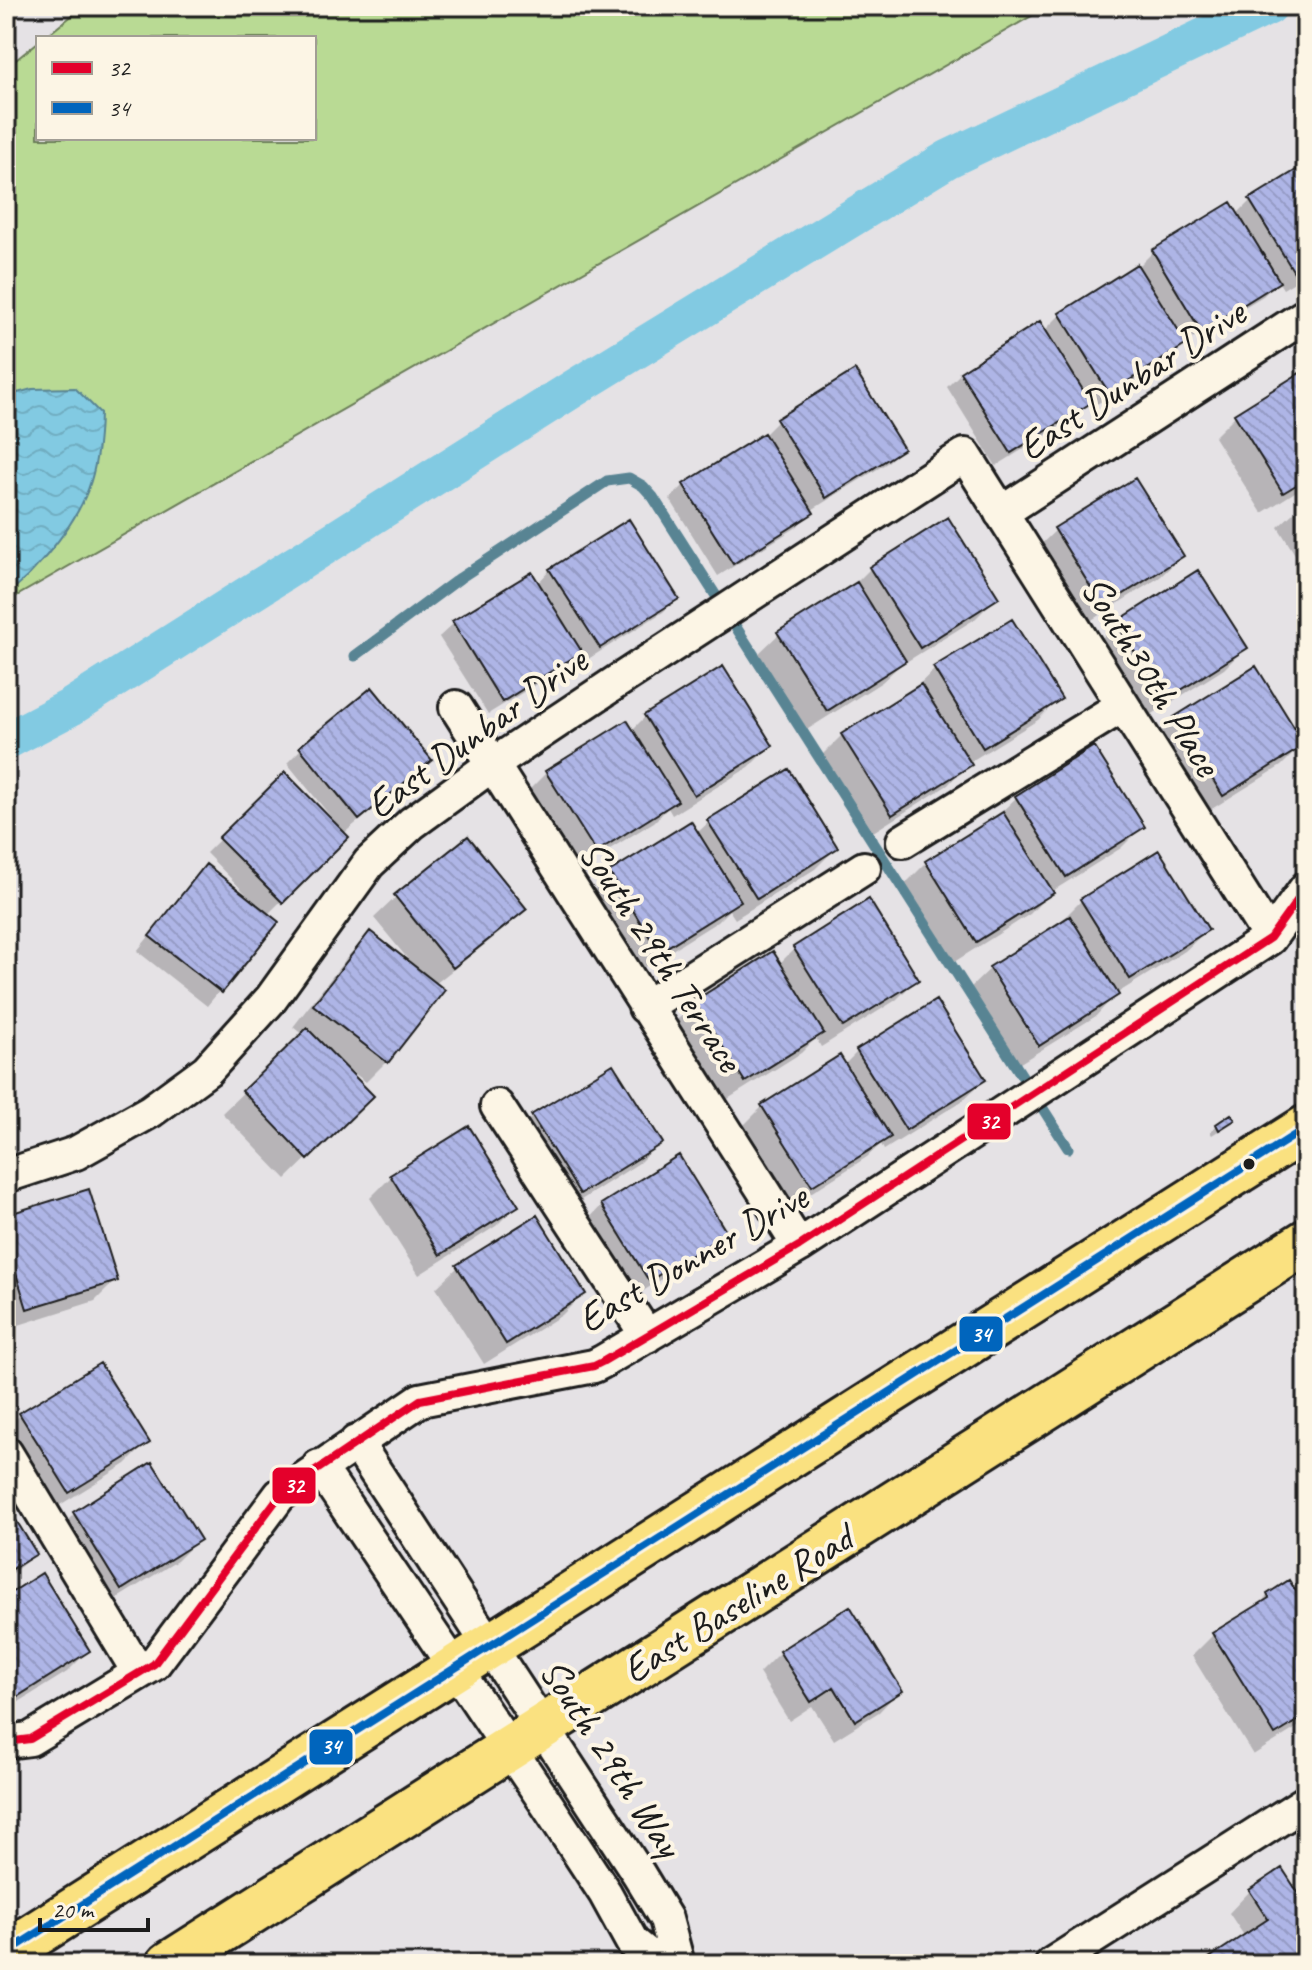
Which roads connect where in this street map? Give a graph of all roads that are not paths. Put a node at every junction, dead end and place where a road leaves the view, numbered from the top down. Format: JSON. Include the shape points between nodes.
{"nodes":[{"id":1,"x":1306,"y":315,"type":"edge"},
{"id":2,"x":965,"y":455,"type":"joint"},
{"id":3,"x":1001,"y":513,"type":"junction"},
{"id":4,"x":1122,"y":706,"type":"junction"},
{"id":5,"x":456,"y":707,"type":"dead end"},
{"id":6,"x":492,"y":765,"type":"junction"},
{"id":7,"x":903,"y":841,"type":"dead end"},
{"id":8,"x":864,"y":868,"type":"dead end"},
{"id":9,"x":1306,"y":888,"type":"edge"},
{"id":10,"x":1270,"y":938,"type":"junction"},
{"id":11,"x":645,"y":1007,"type":"junction"},
{"id":12,"x":497,"y":1106,"type":"dead end"},
{"id":13,"x":1306,"y":1128,"type":"edge"},
{"id":14,"x":6,"y":1176,"type":"edge"},
{"id":15,"x":1306,"y":1242,"type":"edge"},
{"id":16,"x":799,"y":1246,"type":"junction"},
{"id":17,"x":647,"y":1336,"type":"junction"},
{"id":18,"x":356,"y":1442,"type":"junction"},
{"id":19,"x":6,"y":1453,"type":"edge"},
{"id":20,"x":319,"y":1466,"type":"junction"},
{"id":21,"x":411,"y":1524,"type":"junction"},
{"id":22,"x":373,"y":1549,"type":"junction"},
{"id":23,"x":472,"y":1657,"type":"junction"},
{"id":24,"x":139,"y":1673,"type":"junction"},
{"id":25,"x":526,"y":1737,"type":"junction"},
{"id":26,"x":6,"y":1742,"type":"edge"},
{"id":27,"x":1306,"y":1802,"type":"edge"},
{"id":28,"x":638,"y":1873,"type":"junction"},
{"id":29,"x":605,"y":1893,"type":"junction"},
{"id":30,"x":6,"y":1953,"type":"edge"},
{"id":31,"x":169,"y":1964,"type":"edge"},
{"id":32,"x":659,"y":1964,"type":"edge"},
{"id":33,"x":678,"y":1964,"type":"edge"},
{"id":34,"x":1052,"y":1964,"type":"edge"}],
"edges":[{"from":1,"to":3,"type":"street","name":"East Dunbar Drive"},
{"from":2,"to":3,"type":"street","name":"South30th Place"},
{"from":2,"to":6,"type":"street","name":"East Dunbar Drive"},
{"from":3,"to":4,"type":"street","name":"South30th Place"},
{"from":4,"to":7,"type":"street"},
{"from":4,"to":10,"type":"street","name":"South30th Place"},
{"from":5,"to":6,"type":"street","name":"South 29th Terrace"},
{"from":6,"to":11,"type":"street","name":"South 29th Terrace"},
{"from":6,"to":14,"type":"street","name":"East Dunbar Drive","via":[[412,823],[369,863],[271,999],[207,1070],[151,1111],[76,1153]]},
{"from":8,"to":11,"type":"street"},
{"from":9,"to":10,"type":"street","name":"East Donner Drive"},
{"from":10,"to":16,"type":"street","name":"East Donner Drive"},
{"from":11,"to":16,"type":"street","name":"South 29th Terrace"},
{"from":12,"to":17,"type":"street"},
{"from":13,"to":23,"type":"main road"},
{"from":15,"to":25,"type":"main road","name":"East Baseline Road"},
{"from":16,"to":17,"type":"street","name":"East Donner Drive"},
{"from":17,"to":18,"type":"street","name":"East Donner Drive","via":[[594,1366],[420,1400]]},
{"from":18,"to":20,"type":"street","name":"East Donner Drive"},
{"from":18,"to":21,"type":"street","name":"South 29th Way"},
{"from":19,"to":24,"type":"street"},
{"from":20,"to":22,"type":"street"},
{"from":20,"to":24,"type":"street","name":"East Donner Drive","via":[[280,1495],[154,1664]]},
{"from":21,"to":22,"type":"street"},
{"from":21,"to":23,"type":"street","name":"South 29th Way"},
{"from":22,"to":23,"type":"street"},
{"from":23,"to":25,"type":"street"},
{"from":23,"to":30,"type":"main road"},
{"from":24,"to":26,"type":"street","name":"East Donner Drive","via":[[30,1739]]},
{"from":25,"to":28,"type":"street","name":"South 29th Way"},
{"from":25,"to":29,"type":"street","name":"South 29th Way"},
{"from":25,"to":31,"type":"main road","name":"East Baseline Road"},
{"from":27,"to":34,"type":"street"},
{"from":28,"to":29,"type":"street"},
{"from":28,"to":33,"type":"street","name":"South 29th Way","via":[[666,1919]]},
{"from":29,"to":32,"type":"street","name":"South 29th Way","via":[[632,1942]]}]}
